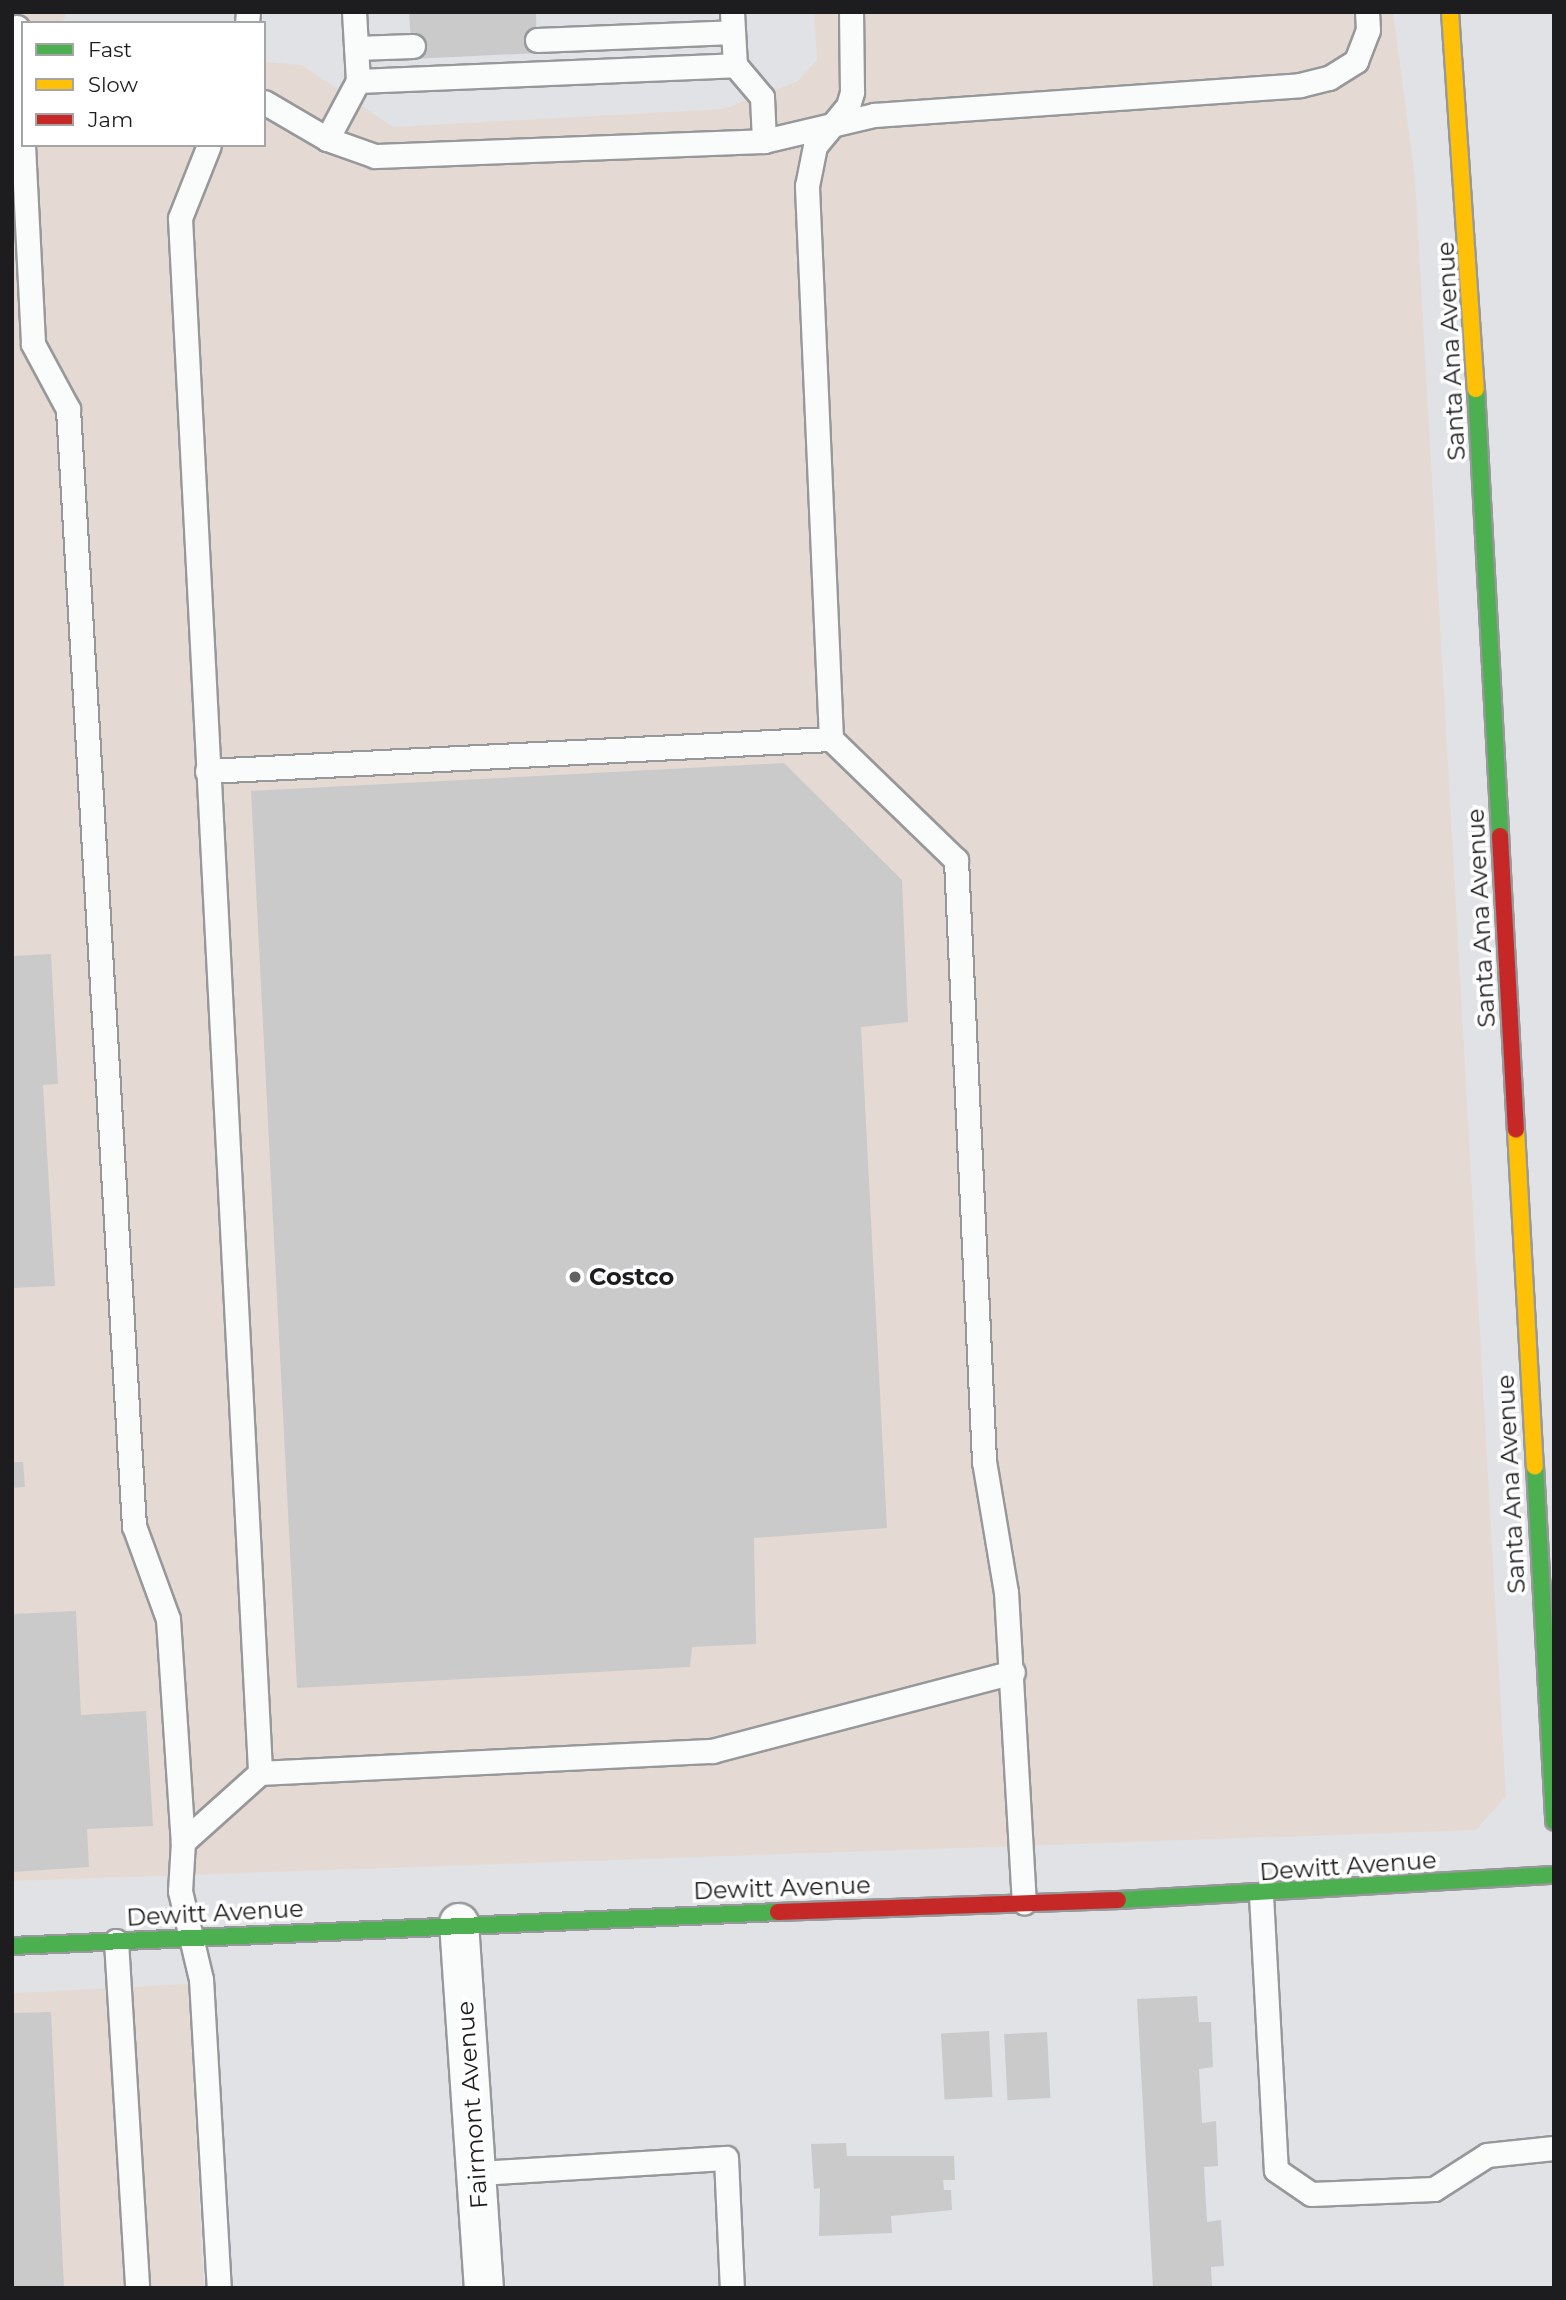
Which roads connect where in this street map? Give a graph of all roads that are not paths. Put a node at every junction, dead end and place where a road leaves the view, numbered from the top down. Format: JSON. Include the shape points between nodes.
{"nodes":[{"id":1,"x":354,"y":12,"type":"edge"},
{"id":2,"x":851,"y":12,"type":"edge"},
{"id":3,"x":1367,"y":12,"type":"edge"},
{"id":4,"x":1450,"y":12,"type":"edge"},
{"id":5,"x":733,"y":22,"type":"edge"},
{"id":6,"x":17,"y":27,"type":"edge"},
{"id":7,"x":537,"y":40,"type":"dead end"},
{"id":8,"x":413,"y":46,"type":"dead end"},
{"id":9,"x":356,"y":48,"type":"junction"},
{"id":10,"x":735,"y":65,"type":"junction"},
{"id":11,"x":358,"y":82,"type":"junction"},
{"id":12,"x":266,"y":103,"type":"edge"},
{"id":13,"x":21,"y":104,"type":"edge"},
{"id":14,"x":837,"y":122,"type":"junction"},
{"id":15,"x":327,"y":139,"type":"junction"},
{"id":16,"x":764,"y":141,"type":"junction"},
{"id":17,"x":23,"y":147,"type":"edge"},
{"id":18,"x":208,"y":147,"type":"edge"},
{"id":19,"x":831,"y":739,"type":"junction"},
{"id":20,"x":206,"y":771,"type":"junction"},
{"id":21,"x":1545,"y":1541,"type":"edge"},
{"id":22,"x":1013,"y":1672,"type":"junction"},
{"id":23,"x":260,"y":1773,"type":"junction"},
{"id":24,"x":1554,"y":1821,"type":"edge"},
{"id":25,"x":183,"y":1842,"type":"junction"},
{"id":26,"x":1554,"y":1875,"type":"edge"},
{"id":27,"x":1261,"y":1895,"type":"junction"},
{"id":28,"x":1024,"y":1902,"type":"junction"},
{"id":29,"x":459,"y":1923,"type":"junction"},
{"id":30,"x":189,"y":1937,"type":"junction"},
{"id":31,"x":116,"y":1941,"type":"junction"},
{"id":32,"x":12,"y":1945,"type":"edge"},
{"id":33,"x":1554,"y":2148,"type":"edge"},
{"id":34,"x":478,"y":2174,"type":"junction"},
{"id":35,"x":137,"y":2288,"type":"edge"},
{"id":36,"x":219,"y":2288,"type":"edge"},
{"id":37,"x":484,"y":2288,"type":"edge"},
{"id":38,"x":732,"y":2288,"type":"edge"}],
"edges":[{"from":1,"to":9,"type":"lane"},
{"from":2,"to":14,"type":"lane","via":[[852,92]]},
{"from":3,"to":14,"type":"lane","via":[[1368,30],[1356,61],[1329,78],[1268,90],[916,111]]},
{"from":4,"to":21,"type":"street","name":"Santa Ana Avenue","via":[[1467,222]]},
{"from":5,"to":7,"type":"lane"},
{"from":5,"to":10,"type":"lane"},
{"from":6,"to":13,"type":"lane"},
{"from":8,"to":9,"type":"lane"},
{"from":9,"to":11,"type":"lane"},
{"from":10,"to":11,"type":"lane"},
{"from":10,"to":16,"type":"lane","via":[[762,97]]},
{"from":11,"to":15,"type":"lane"},
{"from":12,"to":15,"type":"lane"},
{"from":14,"to":16,"type":"lane"},
{"from":14,"to":19,"type":"lane","via":[[815,146],[807,186]]},
{"from":15,"to":16,"type":"lane","via":[[375,156],[404,158]]},
{"from":17,"to":25,"type":"lane","via":[[33,344],[68,409],[134,1526],[168,1619]]},
{"from":18,"to":20,"type":"lane","via":[[180,218]]},
{"from":19,"to":20,"type":"lane"},
{"from":19,"to":22,"type":"lane","via":[[956,859],[984,1461]]},
{"from":20,"to":23,"type":"lane"},
{"from":21,"to":24,"type":"street","name":"Santa Ana Avenue"},
{"from":22,"to":23,"type":"lane","via":[[712,1751]]},
{"from":22,"to":28,"type":"lane"},
{"from":23,"to":25,"type":"lane"},
{"from":25,"to":30,"type":"lane","via":[[180,1891]]},
{"from":26,"to":27,"type":"street","name":"Dewitt Avenue"},
{"from":27,"to":28,"type":"street","name":"Dewitt Avenue"},
{"from":27,"to":33,"type":"lane","via":[[1276,2170],[1311,2194],[1434,2189],[1487,2155]]},
{"from":28,"to":29,"type":"street","name":"Dewitt Avenue"},
{"from":29,"to":30,"type":"street","name":"Dewitt Avenue"},
{"from":29,"to":34,"type":"street","name":"Fairmont Avenue"},
{"from":30,"to":31,"type":"street","name":"Dewitt Avenue"},
{"from":30,"to":36,"type":"lane","via":[[201,1979]]},
{"from":31,"to":32,"type":"street","name":"Dewitt Avenue"},
{"from":31,"to":35,"type":"lane"},
{"from":34,"to":37,"type":"street","name":"Fairmont Avenue"},
{"from":34,"to":38,"type":"lane","via":[[726,2158]]}]}
